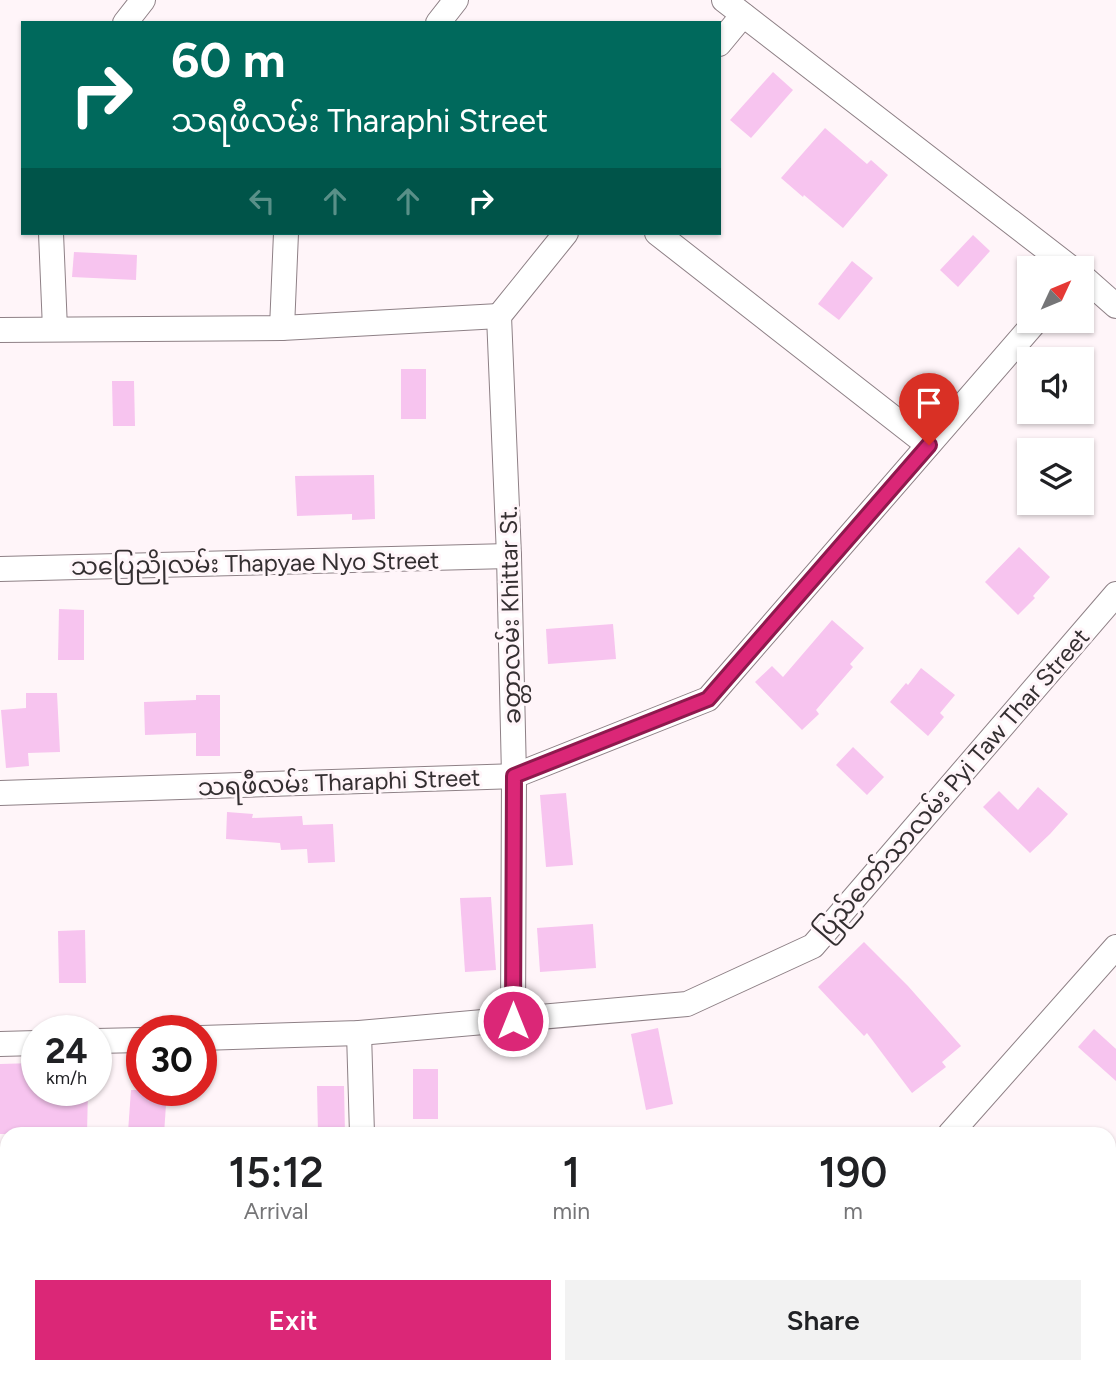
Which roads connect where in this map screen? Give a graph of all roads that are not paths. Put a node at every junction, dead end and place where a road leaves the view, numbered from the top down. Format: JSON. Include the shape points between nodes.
{"nodes":[{"id":1,"x":143,"y":0,"type":"edge"},
{"id":2,"x":457,"y":0,"type":"edge"},
{"id":3,"x":733,"y":8,"type":"edge"},
{"id":4,"x":127,"y":21,"type":"edge"},
{"id":5,"x":440,"y":21,"type":"edge"},
{"id":6,"x":721,"y":39,"type":"edge"},
{"id":7,"x":51,"y":235,"type":"edge"},
{"id":8,"x":286,"y":235,"type":"edge"},
{"id":9,"x":564,"y":235,"type":"edge"},
{"id":10,"x":660,"y":235,"type":"edge"},
{"id":11,"x":1055,"y":256,"type":"edge"},
{"id":12,"x":1094,"y":287,"type":"edge"},
{"id":13,"x":1116,"y":306,"type":"edge"},
{"id":14,"x":499,"y":316,"type":"junction"},
{"id":15,"x":282,"y":328,"type":"junction"},
{"id":16,"x":55,"y":329,"type":"junction"},
{"id":17,"x":0,"y":330,"type":"edge"},
{"id":18,"x":1026,"y":333,"type":"edge"},
{"id":19,"x":929,"y":445,"type":"junction"},
{"id":20,"x":509,"y":556,"type":"junction"},
{"id":21,"x":0,"y":569,"type":"edge"},
{"id":22,"x":1116,"y":594,"type":"edge"},
{"id":23,"x":514,"y":776,"type":"junction"},
{"id":24,"x":0,"y":793,"type":"edge"},
{"id":25,"x":1116,"y":947,"type":"edge"},
{"id":26,"x":513,"y":1021,"type":"junction"},
{"id":27,"x":359,"y":1033,"type":"junction"},
{"id":28,"x":217,"y":1037,"type":"edge"},
{"id":29,"x":21,"y":1043,"type":"edge"},
{"id":30,"x":0,"y":1044,"type":"edge"},
{"id":31,"x":362,"y":1127,"type":"edge"},
{"id":32,"x":956,"y":1127,"type":"edge"}],
"edges":[{"from":1,"to":4,"type":"street"},
{"from":2,"to":5,"type":"street"},
{"from":3,"to":6,"type":"street"},
{"from":3,"to":11,"type":"street"},
{"from":7,"to":16,"type":"street"},
{"from":8,"to":15,"type":"street"},
{"from":9,"to":14,"type":"street"},
{"from":10,"to":19,"type":"street"},
{"from":12,"to":13,"type":"street"},
{"from":14,"to":15,"type":"street"},
{"from":14,"to":20,"type":"street","name":"ခတ္တာလမ်း Khittar St."},
{"from":15,"to":16,"type":"street"},
{"from":16,"to":17,"type":"street"},
{"from":18,"to":19,"type":"street","name":"သရဖီလမ်း Tharaphi Street"},
{"from":19,"to":23,"type":"street","name":"သရဖီလမ်း Tharaphi Street","via":[[708,699]]},
{"from":20,"to":21,"type":"street","name":"သပြေညိုလမ်း Thapyae Nyo Street"},
{"from":20,"to":23,"type":"street","name":"ခတ္တာလမ်း Khittar St."},
{"from":22,"to":26,"type":"street","name":"ပြည်တော်သာလမ်း Pyi Taw Thar Street","via":[[813,946],[687,1004]]},
{"from":23,"to":24,"type":"street","name":"သရဖီလမ်း Tharaphi Street"},
{"from":23,"to":26,"type":"street","name":"ခတ္တာလမ်း Khittar St."},
{"from":25,"to":32,"type":"street"},
{"from":26,"to":27,"type":"street","name":"ပြည်တော်သာလမ်း Pyi Taw Thar Street"},
{"from":27,"to":28,"type":"street","name":"ပြည်တော်သာလမ်း Pyi Taw Thar Street"},
{"from":27,"to":31,"type":"street"},
{"from":29,"to":30,"type":"street"}]}
